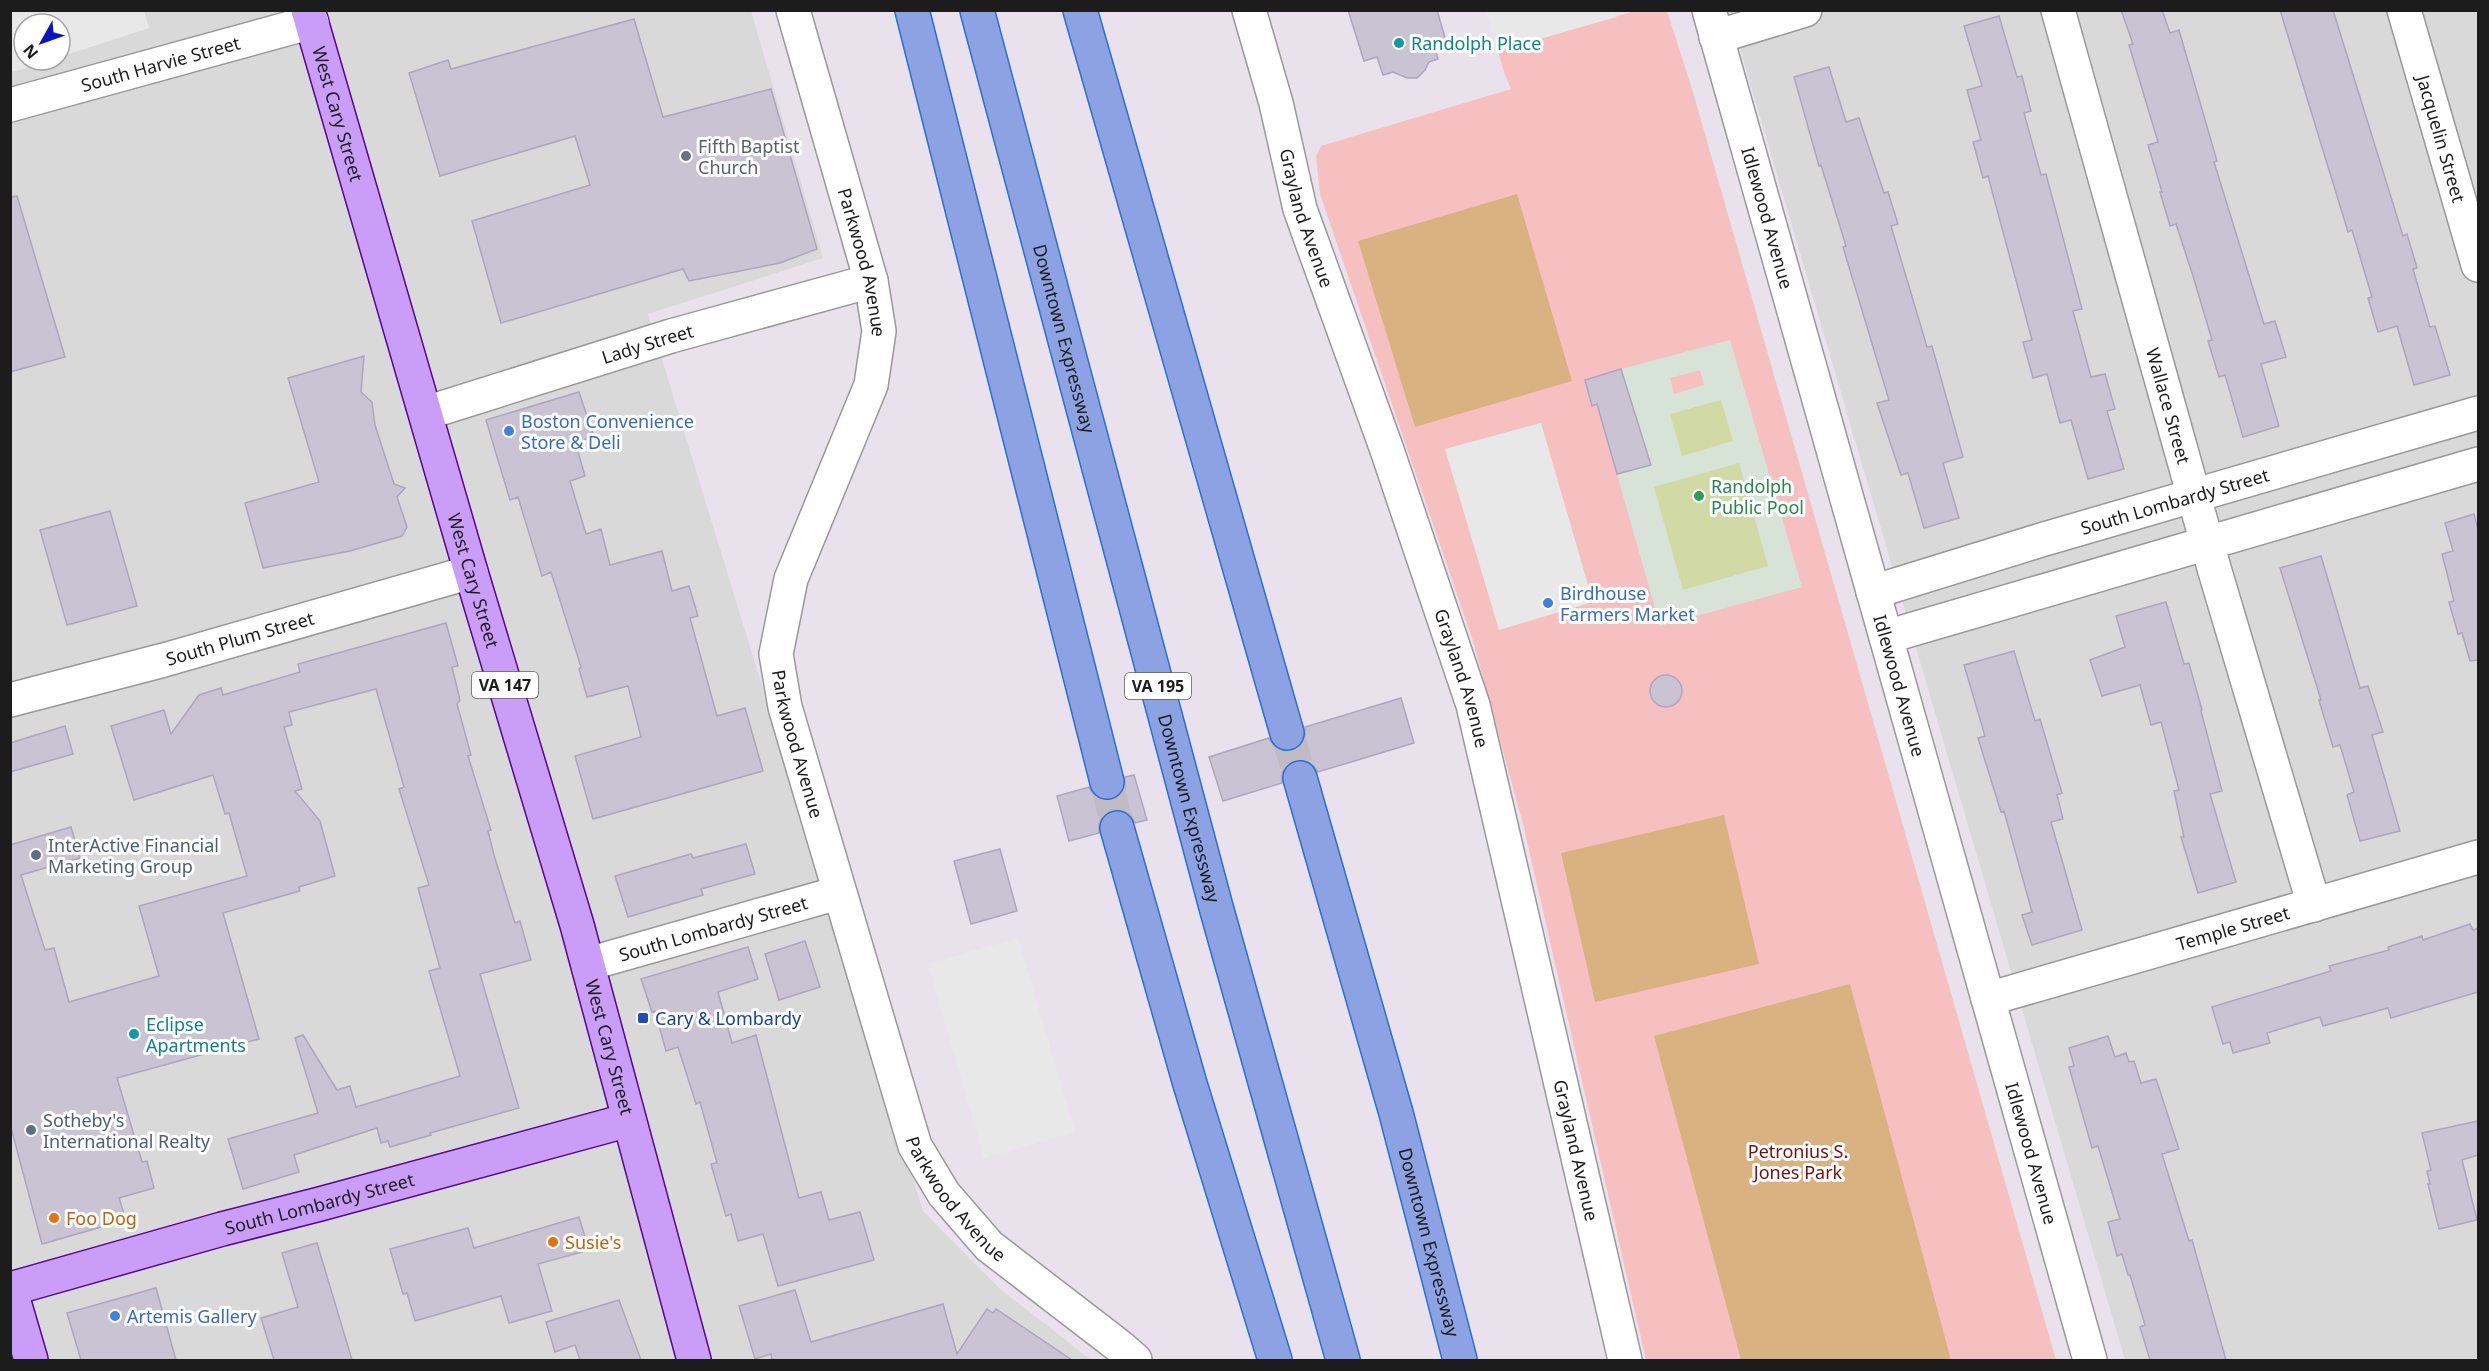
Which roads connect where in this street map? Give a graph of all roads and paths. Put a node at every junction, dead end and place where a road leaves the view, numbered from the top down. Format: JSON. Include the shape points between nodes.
{"nodes":[{"id":1,"x":793,"y":10,"type":"edge"},
{"id":2,"x":912,"y":10,"type":"edge"},
{"id":3,"x":977,"y":10,"type":"edge"},
{"id":4,"x":1080,"y":10,"type":"edge"},
{"id":5,"x":1249,"y":10,"type":"edge"},
{"id":6,"x":1805,"y":10,"type":"edge"},
{"id":7,"x":2058,"y":10,"type":"edge"},
{"id":8,"x":2404,"y":10,"type":"edge"},
{"id":9,"x":310,"y":16,"type":"edge"},
{"id":10,"x":1712,"y":24,"type":"edge"},
{"id":11,"x":10,"y":105,"type":"edge"},
{"id":12,"x":2478,"y":266,"type":"edge"},
{"id":13,"x":871,"y":281,"type":"junction"},
{"id":14,"x":426,"y":413,"type":"junction"},
{"id":15,"x":2478,"y":413,"type":"edge"},
{"id":16,"x":2478,"y":464,"type":"edge"},
{"id":17,"x":2194,"y":496,"type":"junction"},
{"id":18,"x":2207,"y":543,"type":"junction"},
{"id":19,"x":471,"y":572,"type":"junction"},
{"id":20,"x":1873,"y":592,"type":"junction"},
{"id":21,"x":1886,"y":637,"type":"junction"},
{"id":22,"x":10,"y":700,"type":"edge"},
{"id":23,"x":1287,"y":733,"type":"tunnel mouth"},
{"id":24,"x":1300,"y":778,"type":"tunnel mouth"},
{"id":25,"x":1107,"y":782,"type":"tunnel mouth"},
{"id":26,"x":1118,"y":828,"type":"tunnel mouth"},
{"id":27,"x":2478,"y":857,"type":"edge"},
{"id":28,"x":838,"y":893,"type":"junction"},
{"id":29,"x":2314,"y":905,"type":"junction"},
{"id":30,"x":588,"y":964,"type":"junction"},
{"id":31,"x":1988,"y":999,"type":"junction"},
{"id":32,"x":629,"y":1120,"type":"junction"},
{"id":33,"x":11,"y":1288,"type":"edge"},
{"id":34,"x":1450,"y":1319,"type":"junction"},
{"id":35,"x":31,"y":1360,"type":"edge"},
{"id":36,"x":694,"y":1360,"type":"edge"},
{"id":37,"x":1135,"y":1360,"type":"edge"},
{"id":38,"x":1275,"y":1360,"type":"edge"},
{"id":39,"x":1343,"y":1360,"type":"edge"},
{"id":40,"x":1460,"y":1360,"type":"edge"},
{"id":41,"x":1468,"y":1360,"type":"edge"},
{"id":42,"x":1625,"y":1360,"type":"edge"},
{"id":43,"x":2090,"y":1360,"type":"edge"}],
"edges":[{"from":1,"to":13,"type":"street","name":"Parkwood Avenue"},
{"from":2,"to":25,"type":"highway"},
{"from":3,"to":39,"type":"highway","name":"Downtown Expressway","number":"VA 195","via":[[1216,907]]},
{"from":4,"to":23,"type":"highway"},
{"from":5,"to":42,"type":"street","name":"Grayland Avenue","via":[[1276,103],[1300,209],[1473,705]]},
{"from":6,"to":10,"type":"street"},
{"from":7,"to":17,"type":"street","name":"Wallace Street"},
{"from":8,"to":12,"type":"street","name":"Jacquelin Street"},
{"from":9,"to":11,"type":"street","name":"South Harvie Street"},
{"from":9,"to":14,"type":"main road","name":"West Cary Street","number":"VA 147"},
{"from":10,"to":20,"type":"street","name":"Idlewood Avenue"},
{"from":13,"to":14,"type":"street","name":"Lady Street","via":[[671,336]]},
{"from":13,"to":28,"type":"street","name":"Parkwood Avenue","via":[[879,331],[871,385],[791,579],[776,654],[785,707]]},
{"from":14,"to":19,"type":"main road","name":"West Cary Street","number":"VA 147"},
{"from":15,"to":17,"type":"street","name":"South Lombardy Street"},
{"from":16,"to":18,"type":"street"},
{"from":17,"to":18,"type":"street","name":"Wallace Street"},
{"from":17,"to":20,"type":"street","name":"South Lombardy Street"},
{"from":18,"to":21,"type":"street"},
{"from":18,"to":29,"type":"street","name":"Wallace Street"},
{"from":19,"to":22,"type":"street","name":"South Plum Street"},
{"from":19,"to":30,"type":"main road","name":"West Cary Street","number":"VA 147"},
{"from":20,"to":21,"type":"street","name":"Idlewood Avenue"},
{"from":21,"to":31,"type":"street","name":"Idlewood Avenue"},
{"from":24,"to":34,"type":"highway","name":"Downtown Expressway","via":[[1396,1113]]},
{"from":26,"to":38,"type":"highway","via":[[1190,1084]]},
{"from":27,"to":29,"type":"street","name":"Temple Street"},
{"from":28,"to":30,"type":"street","name":"South Lombardy Street"},
{"from":28,"to":37,"type":"street","name":"Parkwood Avenue","via":[[915,1146],[944,1194],[989,1246]]},
{"from":29,"to":31,"type":"street","name":"Temple Street"},
{"from":30,"to":32,"type":"main road","name":"West Cary Street","number":"VA 147"},
{"from":31,"to":43,"type":"street","name":"Idlewood Avenue"},
{"from":32,"to":33,"type":"main road","name":"South Lombardy Street"},
{"from":32,"to":36,"type":"main road","name":"West Cary Street","number":"VA 147"},
{"from":33,"to":35,"type":"main road"},
{"from":34,"to":40,"type":"highway","name":"Downtown Expressway"},
{"from":34,"to":41,"type":"highway"}]}
